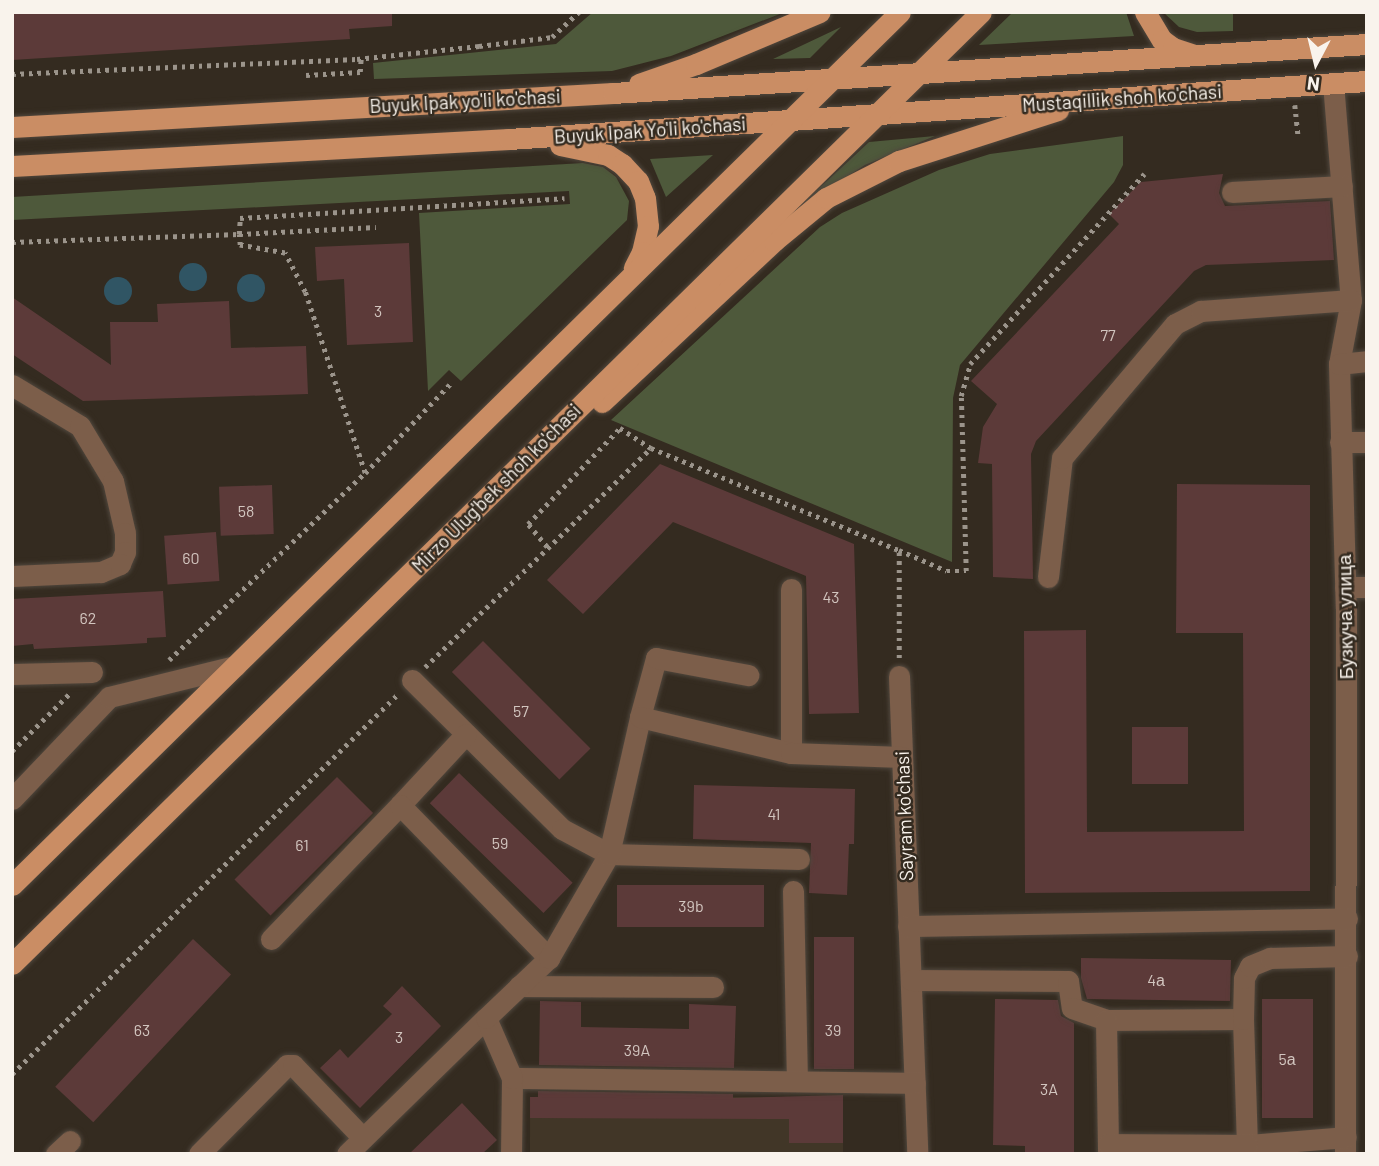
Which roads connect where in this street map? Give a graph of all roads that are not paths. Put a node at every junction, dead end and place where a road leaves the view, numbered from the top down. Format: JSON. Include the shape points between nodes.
{"nodes":[{"id":1,"x":820,"y":12,"type":"edge"},
{"id":2,"x":900,"y":12,"type":"edge"},
{"id":3,"x":981,"y":12,"type":"edge"},
{"id":4,"x":1145,"y":12,"type":"edge"},
{"id":5,"x":1367,"y":44,"type":"edge"},
{"id":6,"x":1201,"y":55,"type":"junction"},
{"id":7,"x":918,"y":73,"type":"junction"},
{"id":8,"x":832,"y":79,"type":"junction"},
{"id":9,"x":1367,"y":81,"type":"edge"},
{"id":10,"x":1333,"y":83,"type":"junction"},
{"id":11,"x":613,"y":93,"type":"junction"},
{"id":12,"x":1090,"y":100,"type":"junction"},
{"id":13,"x":877,"y":114,"type":"junction"},
{"id":14,"x":791,"y":120,"type":"junction"},
{"id":15,"x":51,"y":125,"type":"junction"},
{"id":16,"x":12,"y":127,"type":"edge"},
{"id":17,"x":509,"y":139,"type":"junction"},
{"id":18,"x":42,"y":164,"type":"junction"},
{"id":19,"x":12,"y":166,"type":"edge"},
{"id":20,"x":1342,"y":186,"type":"junction"},
{"id":21,"x":1232,"y":192,"type":"dead end"},
{"id":22,"x":625,"y":283,"type":"junction"},
{"id":23,"x":1351,"y":300,"type":"junction"},
{"id":24,"x":1367,"y":361,"type":"edge"},
{"id":25,"x":1339,"y":364,"type":"junction"},
{"id":26,"x":12,"y":385,"type":"edge"},
{"id":27,"x":1340,"y":442,"type":"junction"},
{"id":28,"x":1367,"y":442,"type":"edge"},
{"id":29,"x":475,"y":510,"type":"junction"},
{"id":30,"x":12,"y":576,"type":"edge"},
{"id":31,"x":1048,"y":578,"type":"dead end"},
{"id":32,"x":1356,"y":587,"type":"edge"},
{"id":33,"x":791,"y":589,"type":"dead end"},
{"id":34,"x":235,"y":666,"type":"junction"},
{"id":35,"x":92,"y":672,"type":"road end"},
{"id":36,"x":12,"y":674,"type":"edge"},
{"id":37,"x":748,"y":675,"type":"dead end"},
{"id":38,"x":899,"y":676,"type":"road end"},
{"id":39,"x":412,"y":680,"type":"road end"},
{"id":40,"x":640,"y":717,"type":"junction"},
{"id":41,"x":466,"y":734,"type":"junction"},
{"id":42,"x":791,"y":753,"type":"junction"},
{"id":43,"x":902,"y":757,"type":"junction"},
{"id":44,"x":12,"y":799,"type":"edge"},
{"id":45,"x":400,"y":805,"type":"junction"},
{"id":46,"x":609,"y":854,"type":"junction"},
{"id":47,"x":799,"y":859,"type":"dead end"},
{"id":48,"x":12,"y":885,"type":"edge"},
{"id":49,"x":793,"y":891,"type":"dead end"},
{"id":50,"x":1347,"y":918,"type":"junction"},
{"id":51,"x":908,"y":926,"type":"junction"},
{"id":52,"x":271,"y":939,"type":"dead end"},
{"id":53,"x":1347,"y":956,"type":"junction"},
{"id":54,"x":549,"y":958,"type":"junction"},
{"id":55,"x":12,"y":964,"type":"edge"},
{"id":56,"x":911,"y":980,"type":"junction"},
{"id":57,"x":519,"y":986,"type":"junction"},
{"id":58,"x":713,"y":987,"type":"dead end"},
{"id":59,"x":486,"y":1018,"type":"junction"},
{"id":60,"x":1106,"y":1020,"type":"junction"},
{"id":61,"x":1243,"y":1020,"type":"junction"},
{"id":62,"x":1357,"y":1024,"type":"edge"},
{"id":63,"x":512,"y":1078,"type":"junction"},
{"id":64,"x":797,"y":1081,"type":"junction"},
{"id":65,"x":915,"y":1083,"type":"junction"},
{"id":66,"x":1351,"y":1134,"type":"edge"},
{"id":67,"x":363,"y":1138,"type":"junction"},
{"id":68,"x":1247,"y":1144,"type":"junction"},
{"id":69,"x":1108,"y":1149,"type":"edge"},
{"id":70,"x":1208,"y":1149,"type":"edge"},
{"id":71,"x":199,"y":1154,"type":"edge"},
{"id":72,"x":347,"y":1154,"type":"edge"},
{"id":73,"x":510,"y":1154,"type":"edge"},
{"id":74,"x":917,"y":1154,"type":"edge"}],
"edges":[{"from":1,"to":11,"type":"main road"},
{"from":2,"to":8,"type":"main road"},
{"from":3,"to":7,"type":"main road","name":"Mirzo Ulug'bek shoh ko'chasi"},
{"from":4,"to":6,"type":"main road","via":[[1162,40],[1186,53]]},
{"from":5,"to":6,"type":"main road","name":"Mustaqillik shoh ko'chasi"},
{"from":6,"to":7,"type":"main road","name":"Mustaqillik shoh ko'chasi"},
{"from":7,"to":8,"type":"main road","name":"Buyuk Ipak yo'li ko'chasi"},
{"from":7,"to":13,"type":"main road","name":"Mirzo Ulug'bek shoh ko'chasi"},
{"from":8,"to":11,"type":"main road","name":"Buyuk Ipak yo'li ko'chasi"},
{"from":8,"to":14,"type":"main road"},
{"from":9,"to":10,"type":"main road","name":"Mustaqillik shoh ko'chasi"},
{"from":10,"to":12,"type":"main road","name":"Mustaqillik shoh ko'chasi"},
{"from":10,"to":20,"type":"street","name":"Бузкуча улица"},
{"from":11,"to":15,"type":"main road","name":"Buyuk Ipak yo'li ko'chasi"},
{"from":12,"to":13,"type":"main road","name":"Mustaqillik shoh ko'chasi"},
{"from":12,"to":29,"type":"main road","via":[[899,161],[826,198],[774,241],[635,374]]},
{"from":13,"to":14,"type":"main road"},
{"from":13,"to":29,"type":"main road","name":"Mirzo Ulug'bek shoh ko'chasi"},
{"from":14,"to":17,"type":"main road","name":"Buyuk Ipak Yo'li ko'chasi"},
{"from":14,"to":22,"type":"main road"},
{"from":15,"to":16,"type":"main road","name":"Buyuk Ipak yo'li ko'chasi"},
{"from":15,"to":18,"type":"main road","via":[[63,135],[63,149],[54,160]]},
{"from":17,"to":18,"type":"main road"},
{"from":17,"to":22,"type":"main road","via":[[600,152],[616,159],[638,181],[648,226],[642,252]]},
{"from":18,"to":19,"type":"main road"},
{"from":20,"to":21,"type":"street"},
{"from":20,"to":23,"type":"street","name":"Бузкуча улица"},
{"from":22,"to":34,"type":"main road"},
{"from":23,"to":25,"type":"street","name":"Бузкуча улица"},
{"from":23,"to":31,"type":"street","via":[[1201,311],[1175,324],[1062,458]]},
{"from":24,"to":25,"type":"street"},
{"from":25,"to":27,"type":"street","name":"Бузкуча улица"},
{"from":26,"to":30,"type":"street","via":[[80,426],[96,449],[113,481],[125,552],[120,564],[101,572]]},
{"from":27,"to":28,"type":"street"},
{"from":27,"to":32,"type":"street","name":"Бузкуча улица"},
{"from":29,"to":55,"type":"main road","name":"Mirzo Ulug'bek shoh ko'chasi"},
{"from":32,"to":50,"type":"street","name":"Бузкуча улица"},
{"from":33,"to":42,"type":"street"},
{"from":34,"to":44,"type":"street","via":[[109,697]]},
{"from":34,"to":48,"type":"main road"},
{"from":35,"to":36,"type":"street"},
{"from":37,"to":40,"type":"street","via":[[656,657]]},
{"from":38,"to":43,"type":"street","name":"Sayram ko'chasi"},
{"from":39,"to":41,"type":"street"},
{"from":40,"to":42,"type":"street"},
{"from":40,"to":46,"type":"street"},
{"from":41,"to":45,"type":"street"},
{"from":41,"to":46,"type":"street","via":[[562,829]]},
{"from":42,"to":43,"type":"street"},
{"from":43,"to":51,"type":"street","name":"Sayram ko'chasi"},
{"from":45,"to":52,"type":"street"},
{"from":45,"to":54,"type":"street"},
{"from":46,"to":47,"type":"street"},
{"from":46,"to":54,"type":"street"},
{"from":49,"to":64,"type":"street"},
{"from":50,"to":51,"type":"street"},
{"from":50,"to":53,"type":"street","name":"Бузкуча улица"},
{"from":51,"to":56,"type":"street","name":"Sayram ko'chasi"},
{"from":53,"to":61,"type":"street","via":[[1269,958],[1250,966],[1244,978]]},
{"from":53,"to":62,"type":"street","name":"Бузкуча улица"},
{"from":54,"to":57,"type":"street"},
{"from":56,"to":60,"type":"street","via":[[1068,981],[1072,1007]]},
{"from":56,"to":65,"type":"street","name":"Sayram ko'chasi"},
{"from":57,"to":58,"type":"street"},
{"from":57,"to":59,"type":"street"},
{"from":59,"to":63,"type":"street"},
{"from":59,"to":67,"type":"street"},
{"from":60,"to":61,"type":"street"},
{"from":60,"to":69,"type":"street"},
{"from":61,"to":68,"type":"street"},
{"from":62,"to":66,"type":"street","name":"Бузкуча улица"},
{"from":63,"to":64,"type":"street"},
{"from":63,"to":73,"type":"street"},
{"from":64,"to":65,"type":"street"},
{"from":65,"to":74,"type":"street","name":"Sayram ko'chasi"},
{"from":66,"to":68,"type":"street"},
{"from":67,"to":71,"type":"street","via":[[293,1065],[287,1065]]},
{"from":67,"to":72,"type":"street"},
{"from":68,"to":70,"type":"street"},
{"from":69,"to":70,"type":"street"}]}
